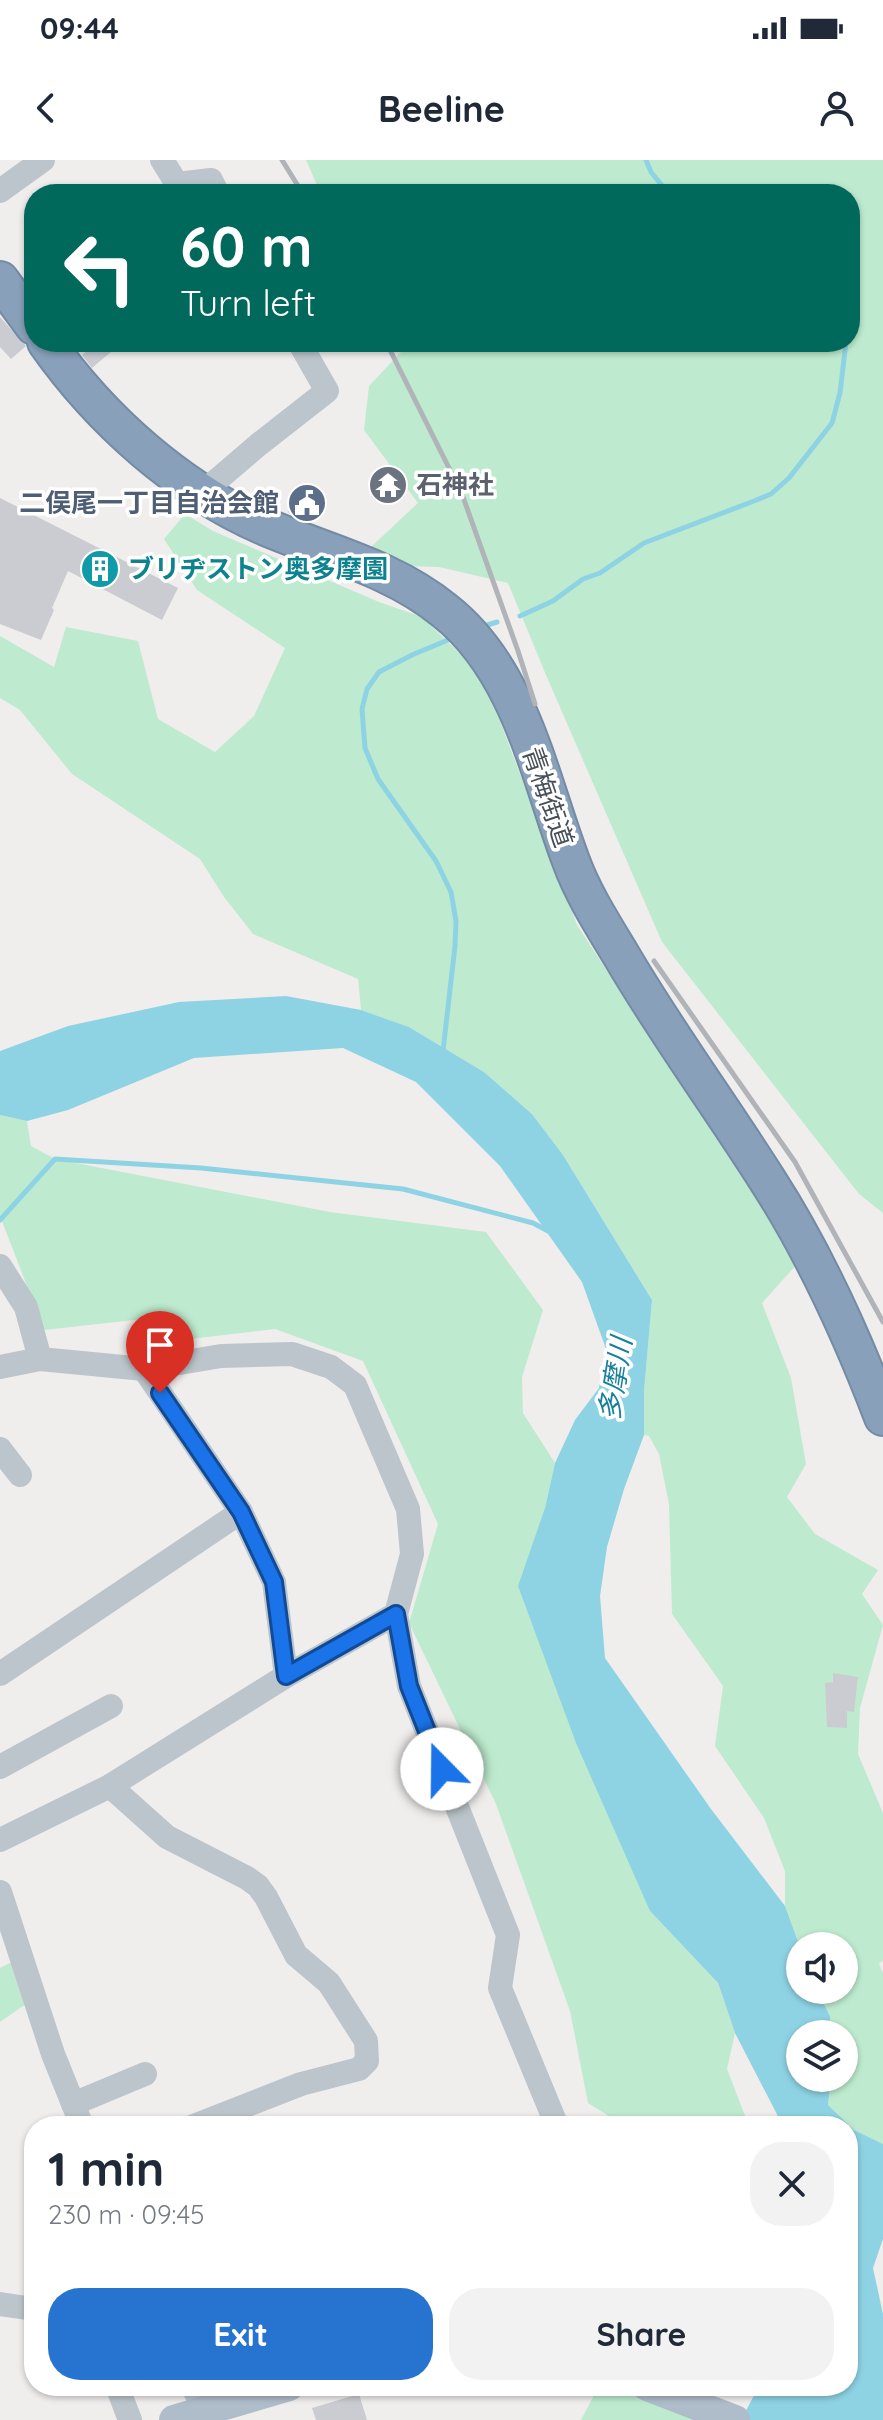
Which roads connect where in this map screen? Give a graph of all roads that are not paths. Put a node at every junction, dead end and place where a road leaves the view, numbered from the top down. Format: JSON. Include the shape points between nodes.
{"nodes":[{"id":1,"x":43,"y":160,"type":"edge"},
{"id":2,"x":162,"y":160,"type":"edge"},
{"id":3,"x":177,"y":184,"type":"edge"},
{"id":4,"x":177,"y":184,"type":"edge"},
{"id":5,"x":213,"y":184,"type":"edge"},
{"id":6,"x":0,"y":191,"type":"edge"},
{"id":7,"x":0,"y":280,"type":"edge"},
{"id":8,"x":24,"y":312,"type":"edge"},
{"id":9,"x":54,"y":352,"type":"edge"},
{"id":10,"x":305,"y":352,"type":"edge"},
{"id":11,"x":202,"y":493,"type":"junction"},
{"id":12,"x":0,"y":1266,"type":"edge"},
{"id":13,"x":40,"y":1359,"type":"junction"},
{"id":14,"x":0,"y":1367,"type":"edge"},
{"id":15,"x":144,"y":1369,"type":"junction"},
{"id":16,"x":883,"y":1417,"type":"edge"},
{"id":17,"x":0,"y":1449,"type":"edge"},
{"id":18,"x":20,"y":1475,"type":"dead end"},
{"id":19,"x":241,"y":1512,"type":"junction"},
{"id":20,"x":396,"y":1614,"type":"junction"},
{"id":21,"x":0,"y":1674,"type":"edge"},
{"id":22,"x":286,"y":1676,"type":"junction"},
{"id":23,"x":111,"y":1706,"type":"dead end"},
{"id":24,"x":0,"y":1767,"type":"edge"},
{"id":25,"x":110,"y":1786,"type":"junction"},
{"id":26,"x":0,"y":1840,"type":"edge"},
{"id":27,"x":0,"y":1892,"type":"edge"},
{"id":28,"x":145,"y":2074,"type":"dead end"},
{"id":29,"x":78,"y":2115,"type":"edge"},
{"id":30,"x":219,"y":2116,"type":"edge"},
{"id":31,"x":553,"y":2116,"type":"edge"},
{"id":32,"x":0,"y":2304,"type":"edge"},
{"id":33,"x":24,"y":2308,"type":"edge"},
{"id":34,"x":121,"y":2396,"type":"edge"},
{"id":35,"x":673,"y":2396,"type":"edge"},
{"id":36,"x":198,"y":2398,"type":"edge"},
{"id":37,"x":130,"y":2420,"type":"edge"},
{"id":38,"x":174,"y":2420,"type":"edge"},
{"id":39,"x":735,"y":2420,"type":"edge"}],
"edges":[{"from":1,"to":6,"type":"street"},
{"from":2,"to":3,"type":"street"},
{"from":4,"to":5,"type":"street"},
{"from":7,"to":8,"type":"highway"},
{"from":9,"to":11,"type":"highway","name":"青梅街道","via":[[95,402]]},
{"from":10,"to":11,"type":"street","via":[[327,391]]},
{"from":11,"to":16,"type":"highway","name":"青梅街道","via":[[237,514],[418,591],[487,653],[541,768],[572,864],[596,913],[770,1183],[864,1366]]},
{"from":12,"to":13,"type":"street","via":[[26,1307]]},
{"from":13,"to":14,"type":"street"},
{"from":13,"to":15,"type":"street"},
{"from":15,"to":19,"type":"street"},
{"from":15,"to":20,"type":"street","via":[[221,1356],[292,1354],[331,1367],[355,1385],[408,1509],[412,1554]]},
{"from":17,"to":18,"type":"street"},
{"from":19,"to":21,"type":"street"},
{"from":19,"to":22,"type":"street","via":[[274,1582]]},
{"from":20,"to":22,"type":"street"},
{"from":20,"to":31,"type":"street","via":[[409,1686],[508,1935],[500,1988]]},
{"from":22,"to":25,"type":"street"},
{"from":23,"to":24,"type":"street"},
{"from":25,"to":26,"type":"street"},
{"from":25,"to":30,"type":"street","via":[[167,1837],[258,1886],[296,1955],[329,1983],[366,2041],[367,2061],[359,2069],[301,2084]]},
{"from":27,"to":29,"type":"street"},
{"from":28,"to":29,"type":"street"},
{"from":32,"to":33,"type":"street"},
{"from":34,"to":37,"type":"street"},
{"from":35,"to":39,"type":"main road"},
{"from":36,"to":38,"type":"main road"}]}
